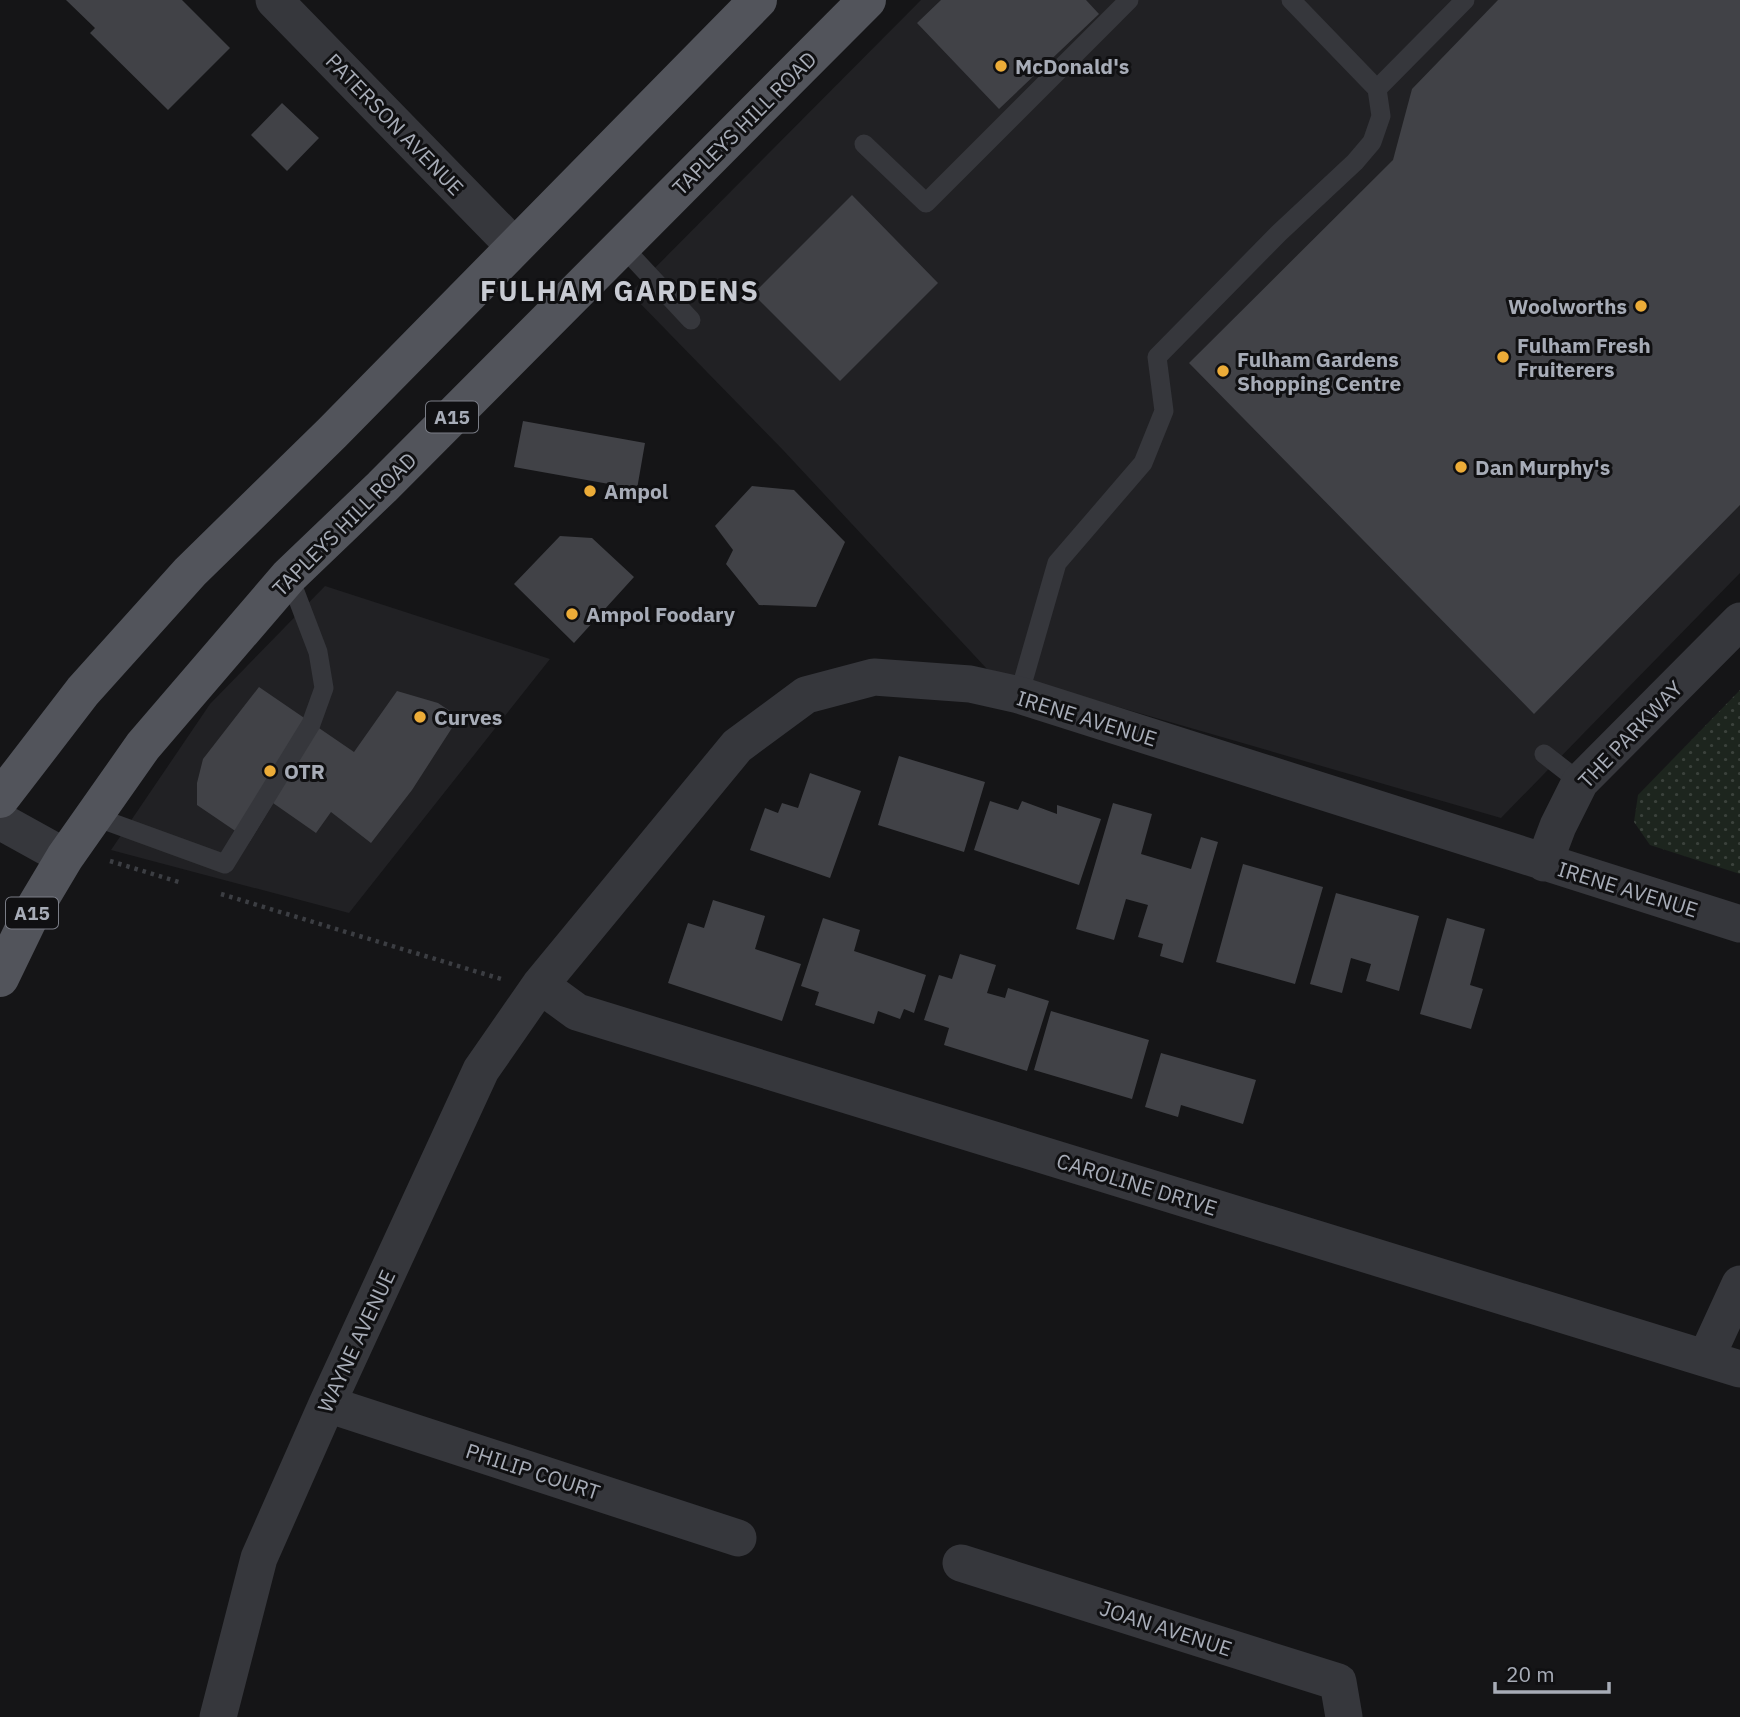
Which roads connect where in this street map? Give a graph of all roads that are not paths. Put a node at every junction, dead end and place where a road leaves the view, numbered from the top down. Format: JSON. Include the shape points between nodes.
{"nodes":[{"id":1,"x":274,"y":0,"type":"edge"},
{"id":2,"x":758,"y":0,"type":"edge"},
{"id":3,"x":867,"y":0,"type":"edge"},
{"id":4,"x":1129,"y":0,"type":"edge"},
{"id":5,"x":1291,"y":0,"type":"edge"},
{"id":6,"x":1465,"y":0,"type":"edge"},
{"id":7,"x":1377,"y":89,"type":"junction"},
{"id":8,"x":864,"y":144,"type":"dead end"},
{"id":9,"x":622,"y":246,"type":"junction"},
{"id":10,"x":515,"y":247,"type":"junction"},
{"id":11,"x":691,"y":320,"type":"dead end"},
{"id":12,"x":289,"y":576,"type":"junction"},
{"id":13,"x":1740,"y":621,"type":"edge"},
{"id":14,"x":1019,"y":695,"type":"junction"},
{"id":15,"x":1544,"y":754,"type":"dead end"},
{"id":16,"x":1580,"y":782,"type":"junction"},
{"id":17,"x":0,"y":799,"type":"edge"},
{"id":18,"x":93,"y":816,"type":"junction"},
{"id":19,"x":0,"y":821,"type":"edge"},
{"id":20,"x":83,"y":857,"type":"junction"},
{"id":21,"x":1544,"y":863,"type":"junction"},
{"id":22,"x":1740,"y":924,"type":"edge"},
{"id":23,"x":0,"y":978,"type":"edge"},
{"id":24,"x":522,"y":983,"type":"junction"},
{"id":25,"x":1740,"y":1284,"type":"edge"},
{"id":26,"x":1706,"y":1358,"type":"junction"},
{"id":27,"x":1740,"y":1369,"type":"edge"},
{"id":28,"x":327,"y":1404,"type":"junction"},
{"id":29,"x":738,"y":1538,"type":"dead end"},
{"id":30,"x":961,"y":1563,"type":"dead end"},
{"id":31,"x":218,"y":1717,"type":"edge"},
{"id":32,"x":1344,"y":1717,"type":"edge"}],
"edges":[{"from":1,"to":10,"type":"street","name":"PATERSON AVENUE"},
{"from":2,"to":10,"type":"main road"},
{"from":3,"to":9,"type":"main road","name":"TAPLEYS HILL ROAD","number":"A15"},
{"from":4,"to":8,"type":"lane","via":[[926,203]]},
{"from":5,"to":7,"type":"lane"},
{"from":6,"to":7,"type":"lane"},
{"from":7,"to":14,"type":"lane","via":[[1381,116],[1372,142],[1157,357],[1164,411],[1143,463],[1057,563]]},
{"from":9,"to":11,"type":"lane"},
{"from":9,"to":12,"type":"main road","name":"TAPLEYS HILL ROAD","number":"A15"},
{"from":10,"to":17,"type":"main road","via":[[190,572],[83,691]]},
{"from":12,"to":18,"type":"main road","name":"TAPLEYS HILL ROAD","number":"A15","via":[[143,746]]},
{"from":12,"to":18,"type":"lane","via":[[318,652],[324,688],[311,724],[225,864]]},
{"from":13,"to":16,"type":"street","name":"THE PARKWAY"},
{"from":14,"to":21,"type":"street","name":"IRENE AVENUE"},
{"from":14,"to":24,"type":"street","name":"IRENE AVENUE","via":[[970,684],[874,677],[806,695],[737,746]]},
{"from":15,"to":16,"type":"lane"},
{"from":16,"to":21,"type":"street","name":"THE PARKWAY"},
{"from":18,"to":20,"type":"main road","name":"TAPLEYS HILL ROAD","number":"A15"},
{"from":19,"to":20,"type":"street"},
{"from":20,"to":23,"type":"main road","name":"TAPLEYS HILL ROAD","number":"A15","via":[[31,914]]},
{"from":21,"to":22,"type":"street","name":"IRENE AVENUE"},
{"from":24,"to":26,"type":"street","name":"CAROLINE DRIVE","via":[[576,1013]]},
{"from":24,"to":28,"type":"street","name":"WAYNE AVENUE"},
{"from":25,"to":26,"type":"street"},
{"from":26,"to":27,"type":"street","name":"CAROLINE DRIVE"},
{"from":28,"to":29,"type":"street","name":"PHILIP COURT"},
{"from":28,"to":31,"type":"street","name":"WAYNE AVENUE","via":[[259,1558]]},
{"from":30,"to":32,"type":"street","name":"JOAN AVENUE","via":[[1338,1682]]}]}
